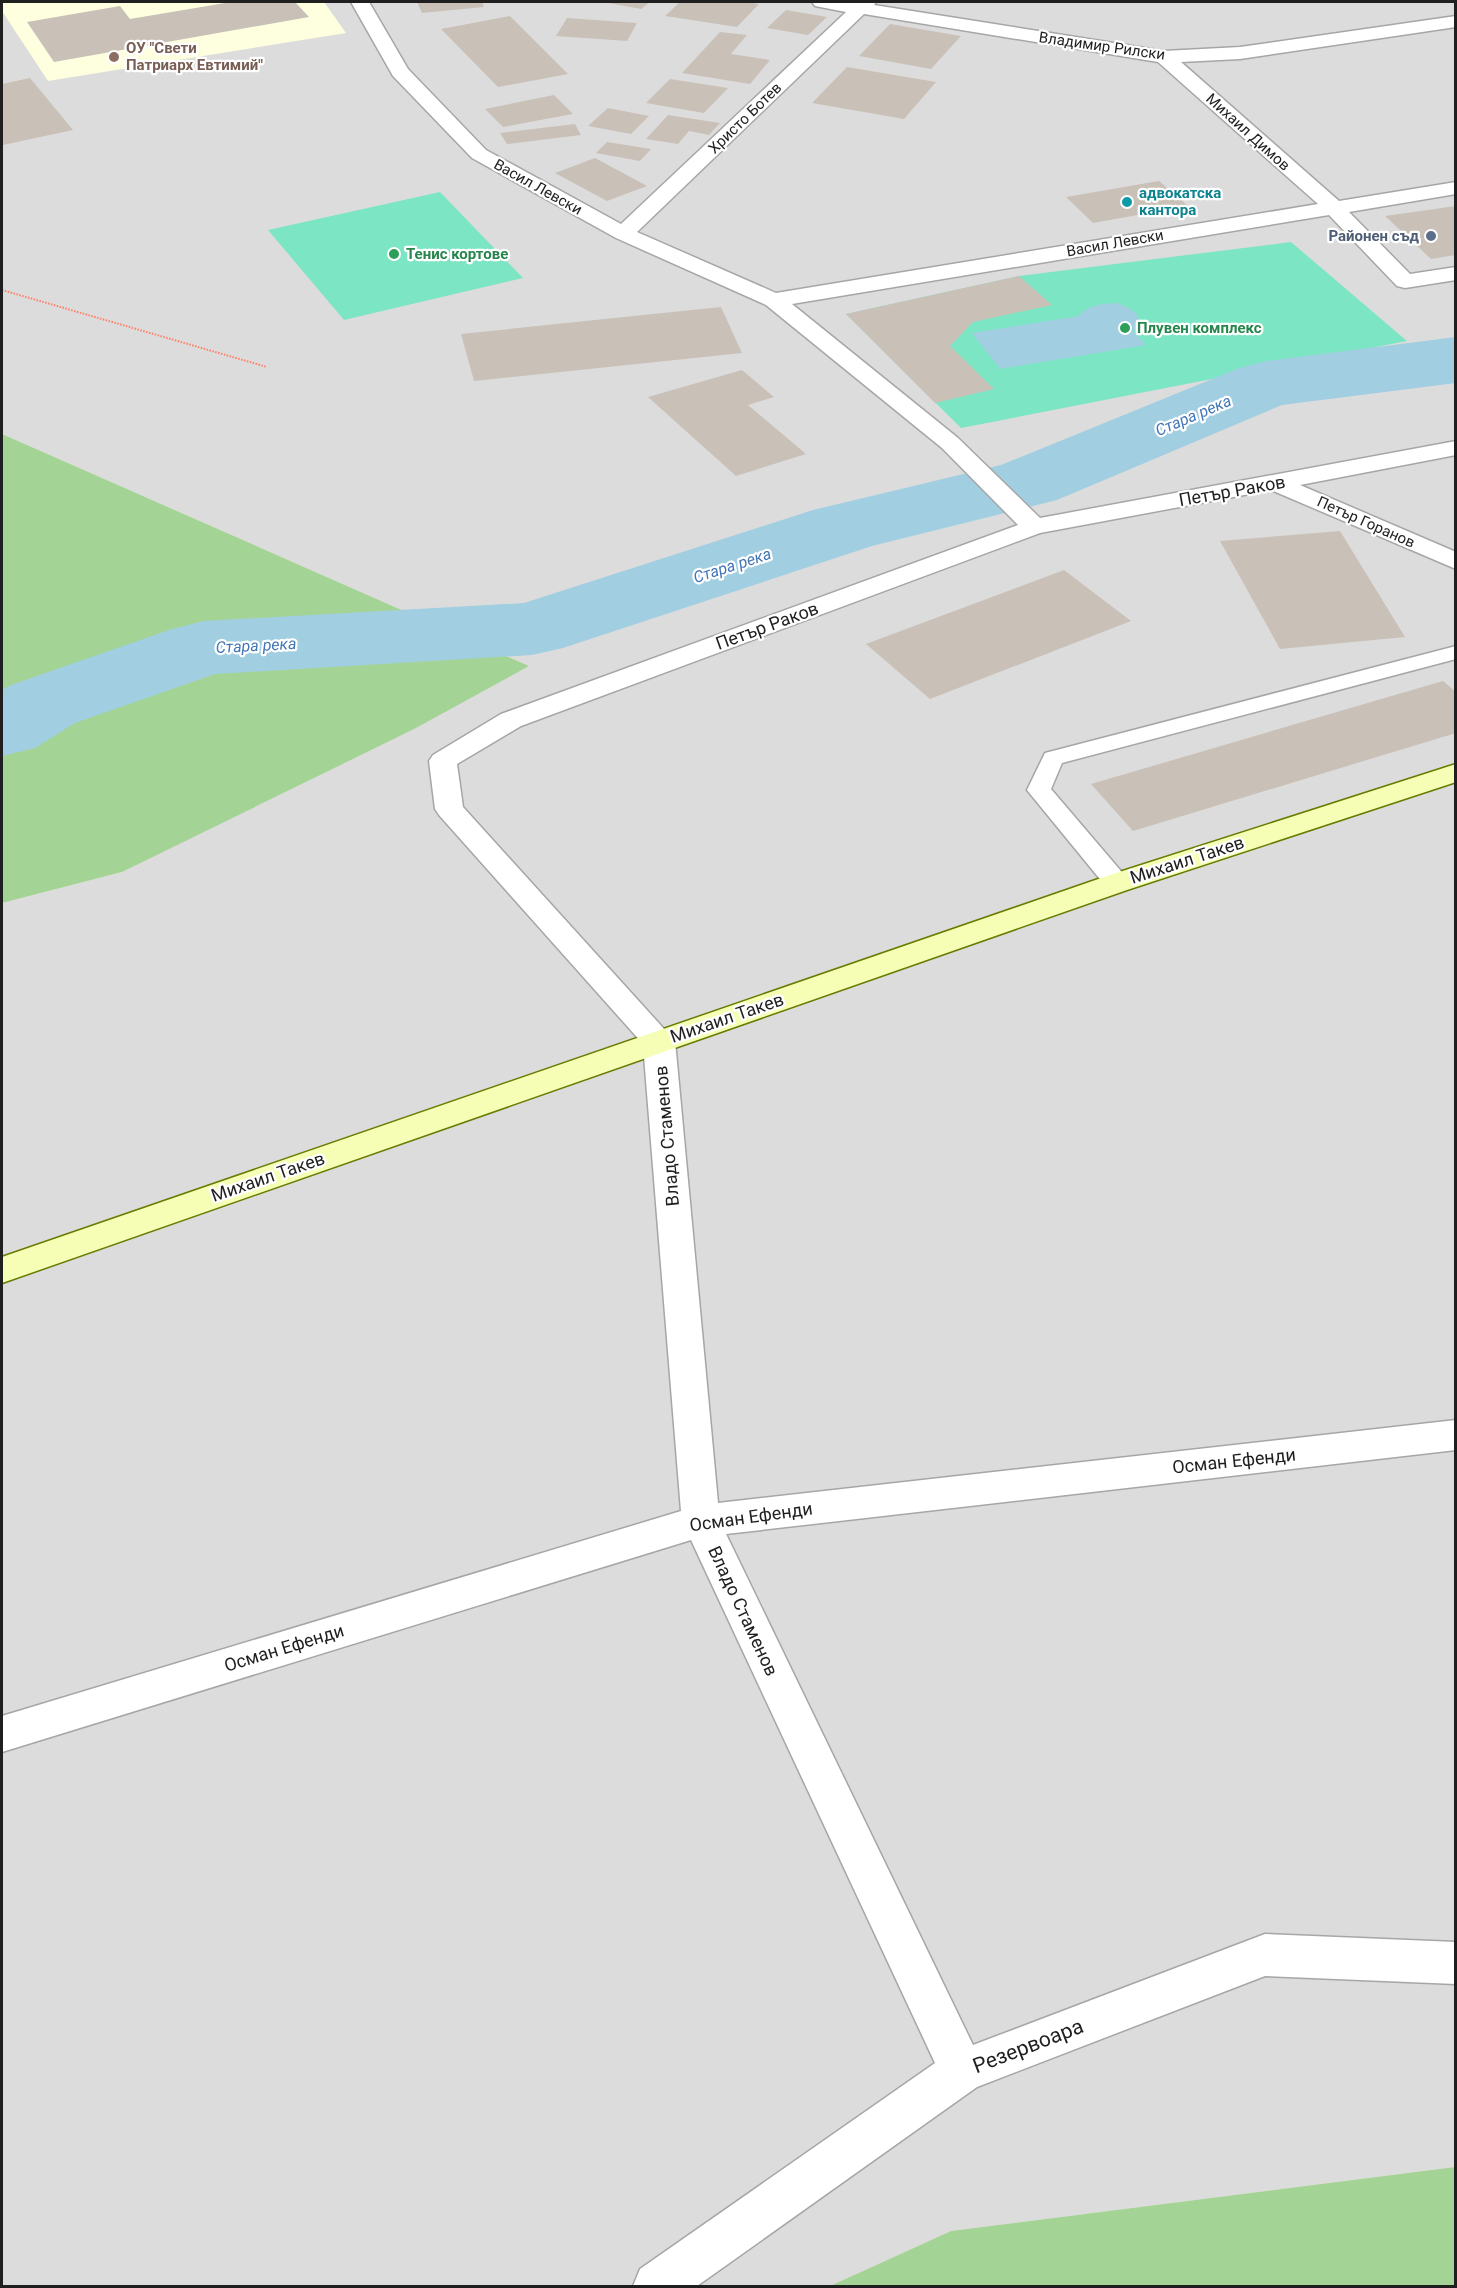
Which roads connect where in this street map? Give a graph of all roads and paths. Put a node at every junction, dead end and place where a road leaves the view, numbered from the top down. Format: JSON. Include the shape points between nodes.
{"nodes":[{"id":1,"x":360,"y":2,"type":"edge"},
{"id":2,"x":821,"y":2,"type":"edge"},
{"id":3,"x":863,"y":4,"type":"edge"},
{"id":4,"x":1455,"y":21,"type":"edge"},
{"id":5,"x":1164,"y":57,"type":"junction"},
{"id":6,"x":1455,"y":188,"type":"edge"},
{"id":7,"x":1332,"y":207,"type":"junction"},
{"id":8,"x":623,"y":234,"type":"junction"},
{"id":9,"x":1455,"y":273,"type":"edge"},
{"id":10,"x":2,"y":290,"type":"edge"},
{"id":11,"x":774,"y":300,"type":"junction"},
{"id":12,"x":267,"y":367,"type":"dead end"},
{"id":13,"x":1455,"y":448,"type":"edge"},
{"id":14,"x":1276,"y":483,"type":"junction"},
{"id":15,"x":1034,"y":527,"type":"junction"},
{"id":16,"x":1455,"y":562,"type":"edge"},
{"id":17,"x":1455,"y":652,"type":"edge"},
{"id":18,"x":1455,"y":772,"type":"edge"},
{"id":19,"x":1118,"y":883,"type":"junction"},
{"id":20,"x":659,"y":1041,"type":"junction"},
{"id":21,"x":2,"y":1270,"type":"edge"},
{"id":22,"x":1455,"y":1435,"type":"edge"},
{"id":23,"x":701,"y":1521,"type":"junction"},
{"id":24,"x":2,"y":1734,"type":"edge"},
{"id":25,"x":1455,"y":1963,"type":"edge"},
{"id":26,"x":962,"y":2071,"type":"junction"},
{"id":27,"x":657,"y":2286,"type":"edge"}],
"edges":[{"from":1,"to":8,"type":"street","name":"Васил Левски","via":[[400,72],[479,154]]},
{"from":2,"to":3,"type":"street","name":"Владимир Рилски"},
{"from":3,"to":5,"type":"street","name":"Владимир Рилски"},
{"from":3,"to":8,"type":"street","name":"Христо Ботев"},
{"from":4,"to":5,"type":"street","name":"Владимир Рилски","via":[[1240,53]]},
{"from":5,"to":7,"type":"street","name":"Михаил Димов"},
{"from":6,"to":7,"type":"street","name":"Васил Левски"},
{"from":7,"to":9,"type":"street","via":[[1405,280]]},
{"from":7,"to":11,"type":"street","name":"Васил Левски"},
{"from":8,"to":11,"type":"street","name":"Васил Левски"},
{"from":10,"to":12,"type":"path"},
{"from":11,"to":15,"type":"street","name":"Васил Левски","via":[[950,443]]},
{"from":13,"to":14,"type":"street","name":"Петър Раков"},
{"from":14,"to":15,"type":"street","name":"Петър Раков"},
{"from":14,"to":16,"type":"street","name":"Петър Горанов"},
{"from":15,"to":20,"type":"street","name":"Петър Раков","via":[[512,720],[443,761],[450,809]]},
{"from":17,"to":19,"type":"lane","via":[[1053,758],[1039,790]]},
{"from":18,"to":19,"type":"main road","name":"Михаил Такев"},
{"from":19,"to":20,"type":"main road","name":"Михаил Такев"},
{"from":20,"to":21,"type":"main road","name":"Михаил Такев"},
{"from":20,"to":23,"type":"street","name":"Владо Стаменов"},
{"from":22,"to":23,"type":"street","name":"Осман Ефенди"},
{"from":23,"to":24,"type":"street","name":"Осман Ефенди"},
{"from":23,"to":26,"type":"street","name":"Владо Стаменов"},
{"from":25,"to":26,"type":"street","name":"Резервоара","via":[[1265,1955]]},
{"from":26,"to":27,"type":"street","name":"Резервоара"}]}
